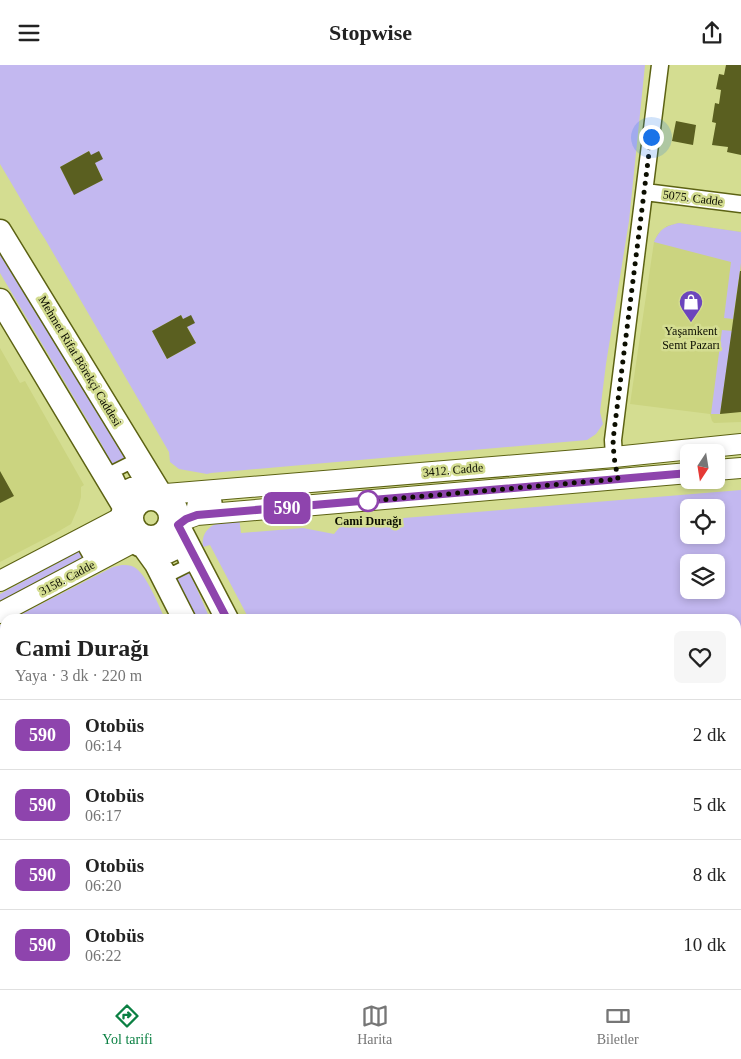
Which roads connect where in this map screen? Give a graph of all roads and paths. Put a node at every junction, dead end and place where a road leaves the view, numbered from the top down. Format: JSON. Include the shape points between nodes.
{"nodes":[{"id":1,"x":660,"y":65,"type":"edge"},
{"id":2,"x":644,"y":192,"type":"junction"},
{"id":3,"x":741,"y":204,"type":"edge"},
{"id":4,"x":0,"y":231,"type":"edge"},
{"id":5,"x":0,"y":300,"type":"edge"},
{"id":6,"x":741,"y":444,"type":"edge"},
{"id":7,"x":614,"y":457,"type":"junction"},
{"id":8,"x":741,"y":468,"type":"edge"},
{"id":9,"x":725,"y":470,"type":"edge"},
{"id":10,"x":680,"y":474,"type":"edge"},
{"id":11,"x":618,"y":479,"type":"junction"},
{"id":12,"x":159,"y":496,"type":"junction"},
{"id":13,"x":123,"y":512,"type":"junction"},
{"id":14,"x":178,"y":525,"type":"junction"},
{"id":15,"x":132,"y":543,"type":"junction"},
{"id":16,"x":0,"y":581,"type":"edge"},
{"id":17,"x":0,"y":613,"type":"edge"},
{"id":18,"x":181,"y":614,"type":"edge"},
{"id":19,"x":223,"y":614,"type":"edge"}],
"edges":[{"from":1,"to":2,"type":"street"},
{"from":2,"to":3,"type":"street","name":"5075. Cadde"},
{"from":2,"to":7,"type":"street","via":[[613,440]]},
{"from":4,"to":12,"type":"main road","name":"Mehmet Rifat Börekçi Caddesi"},
{"from":5,"to":13,"type":"main road"},
{"from":6,"to":7,"type":"street","name":"3412. Cadde"},
{"from":7,"to":11,"type":"street"},
{"from":7,"to":12,"type":"street","name":"3412. Cadde"},
{"from":8,"to":9,"type":"street"},
{"from":10,"to":11,"type":"street","name":"3412. Cadde"},
{"from":11,"to":14,"type":"street","name":"3412. Cadde","via":[[197,515]]},
{"from":12,"to":13,"type":"main road","via":[[151,490],[143,491],[128,500]]},
{"from":12,"to":14,"type":"main road","via":[[172,500],[177,507]]},
{"from":13,"to":15,"type":"main road","via":[[123,527]]},
{"from":13,"to":16,"type":"street"},
{"from":14,"to":15,"type":"main road","via":[[175,533],[161,545],[152,547]]},
{"from":14,"to":19,"type":"main road"},
{"from":15,"to":17,"type":"street","name":"3158. Cadde"},
{"from":15,"to":18,"type":"main road","via":[[156,564]]}]}
